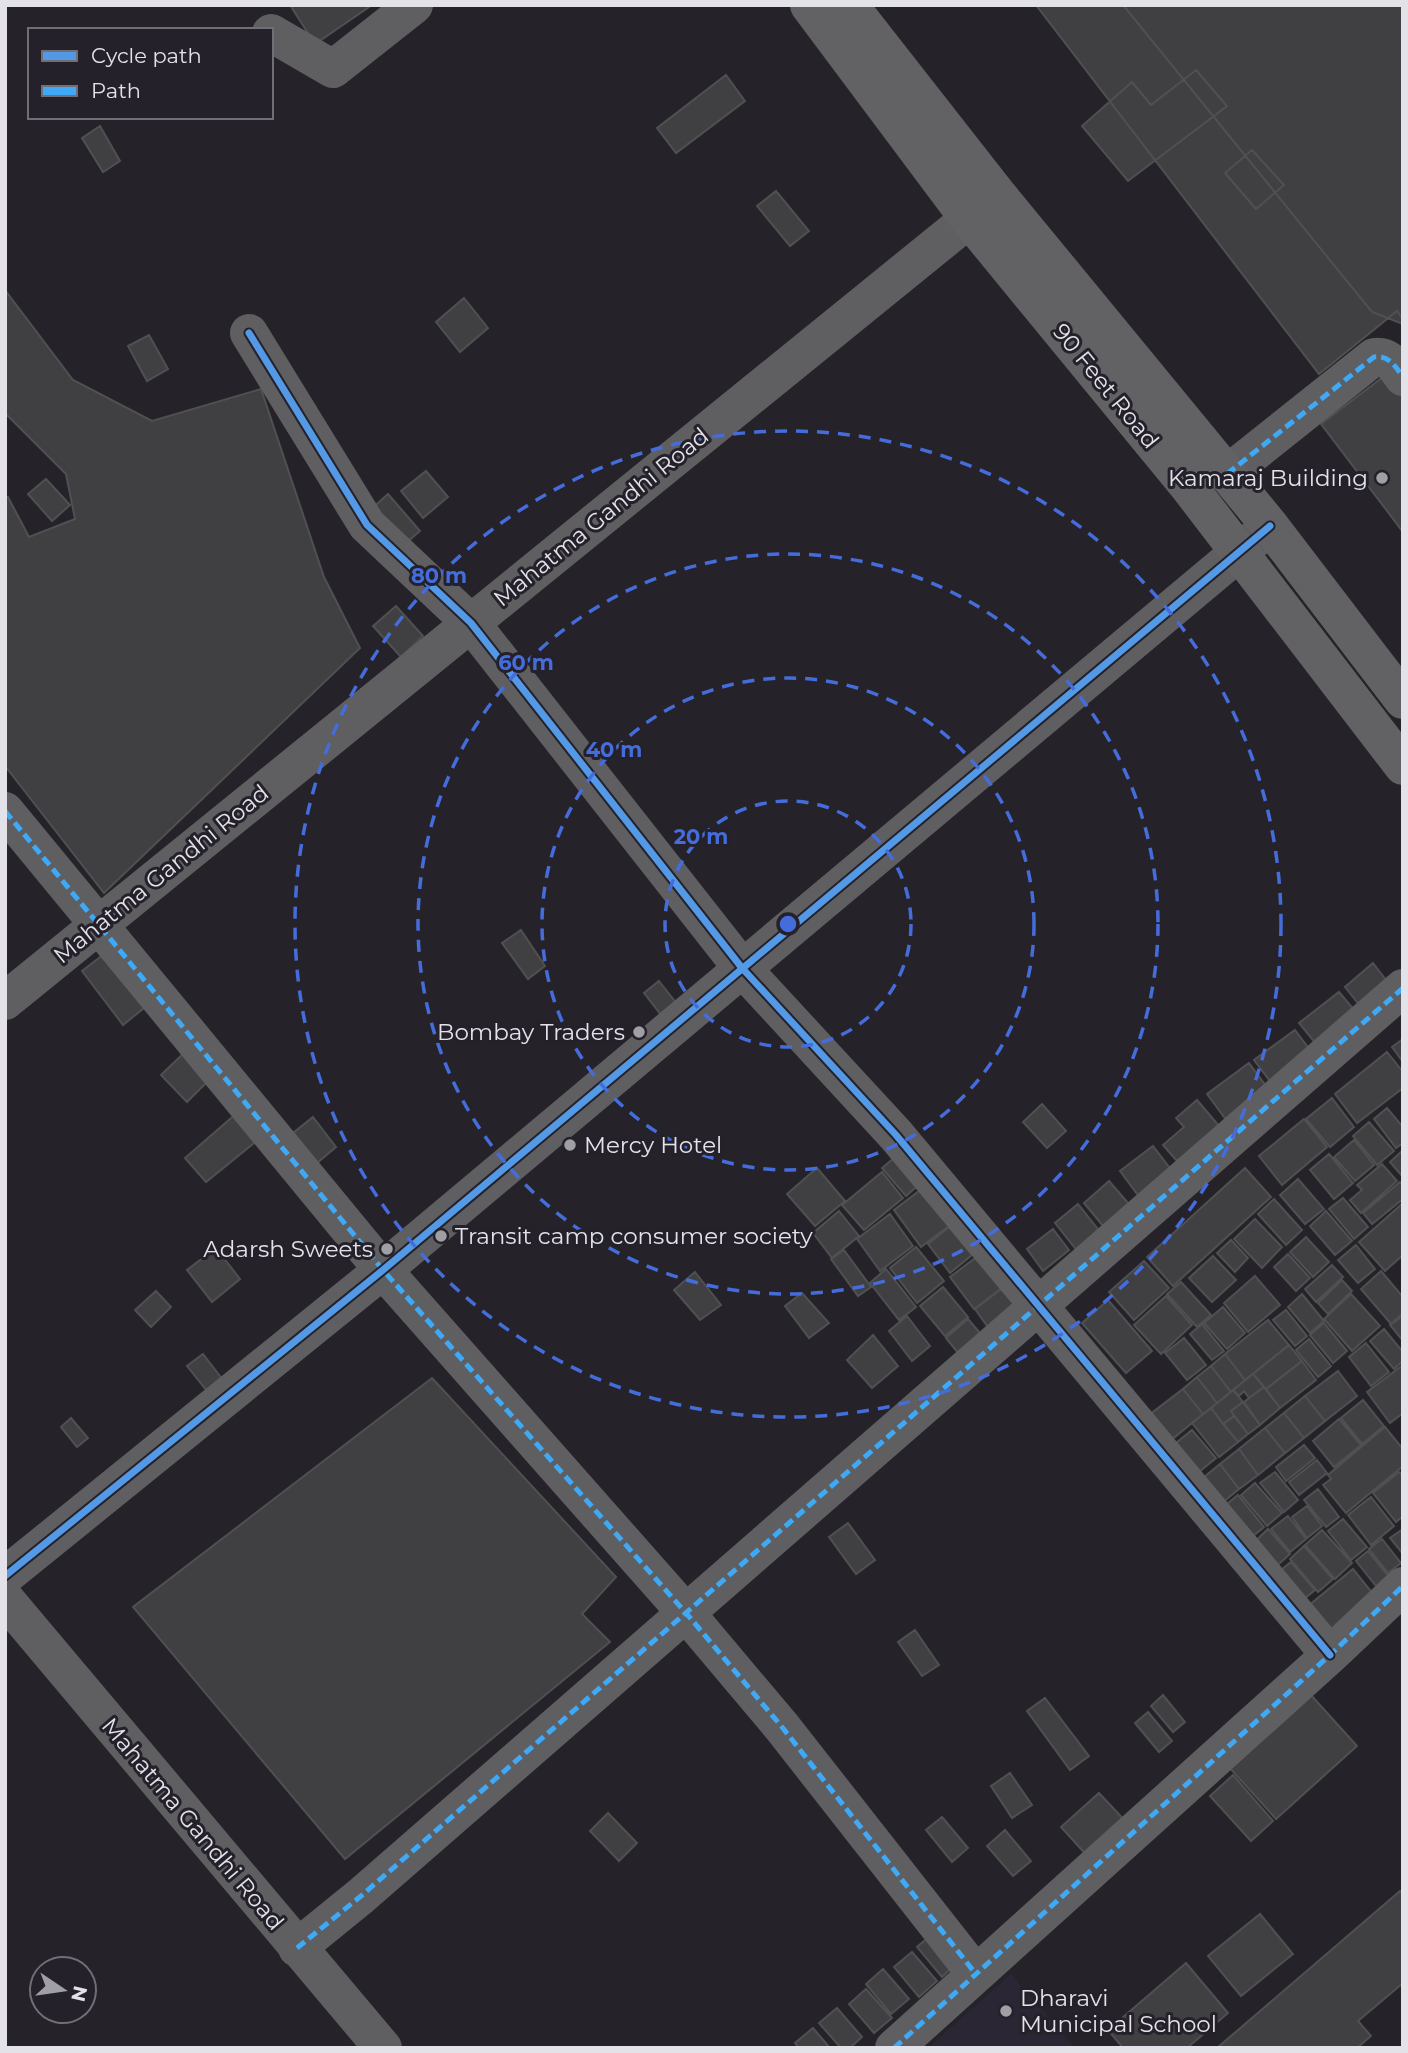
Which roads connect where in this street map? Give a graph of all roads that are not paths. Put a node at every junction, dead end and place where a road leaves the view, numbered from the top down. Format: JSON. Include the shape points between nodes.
{"nodes":[{"id":1,"x":414,"y":5,"type":"edge"},
{"id":2,"x":808,"y":5,"type":"edge"},
{"id":3,"x":849,"y":5,"type":"edge"},
{"id":4,"x":273,"y":34,"type":"edge"},
{"id":5,"x":983,"y":206,"type":"junction"},
{"id":6,"x":248,"y":333,"type":"dead end"},
{"id":7,"x":1403,"y":377,"type":"edge"},
{"id":8,"x":1227,"y":474,"type":"junction"},
{"id":9,"x":1270,"y":526,"type":"junction"},
{"id":10,"x":1239,"y":552,"type":"junction"},
{"id":11,"x":471,"y":623,"type":"junction"},
{"id":12,"x":1399,"y":689,"type":"edge"},
{"id":13,"x":1403,"y":766,"type":"edge"},
{"id":14,"x":5,"y":811,"type":"edge"},
{"id":15,"x":99,"y":925,"type":"junction"},
{"id":16,"x":742,"y":968,"type":"junction"},
{"id":17,"x":1403,"y":988,"type":"edge"},
{"id":18,"x":5,"y":1001,"type":"edge"},
{"id":19,"x":383,"y":1270,"type":"junction"},
{"id":20,"x":1039,"y":1306,"type":"junction"},
{"id":21,"x":5,"y":1576,"type":"edge"},
{"id":22,"x":1403,"y":1586,"type":"edge"},
{"id":23,"x":5,"y":1599,"type":"edge"},
{"id":24,"x":686,"y":1613,"type":"junction"},
{"id":25,"x":1330,"y":1655,"type":"junction"},
{"id":26,"x":297,"y":1948,"type":"junction"},
{"id":27,"x":975,"y":1973,"type":"junction"},
{"id":28,"x":383,"y":2048,"type":"edge"},
{"id":29,"x":894,"y":2048,"type":"edge"}],
"edges":[{"from":1,"to":4,"type":"street","via":[[333,69]]},
{"from":2,"to":5,"type":"main road","name":"90 Feet Road"},
{"from":3,"to":5,"type":"main road","name":"90 Feet Road"},
{"from":5,"to":8,"type":"main road","name":"90 Feet Road"},
{"from":5,"to":10,"type":"main road","name":"90 Feet Road"},
{"from":5,"to":11,"type":"street","name":"Mahatma Gandhi Road"},
{"from":6,"to":11,"type":"street","via":[[367,526]]},
{"from":7,"to":8,"type":"street","via":[[1391,361],[1374,357]]},
{"from":8,"to":9,"type":"main road","name":"90 Feet Road"},
{"from":9,"to":10,"type":"street"},
{"from":9,"to":12,"type":"main road","name":"90 Feet Road"},
{"from":10,"to":13,"type":"main road","name":"90 Feet Road"},
{"from":10,"to":16,"type":"street"},
{"from":11,"to":15,"type":"street","name":"Mahatma Gandhi Road"},
{"from":11,"to":16,"type":"street"},
{"from":14,"to":15,"type":"street"},
{"from":15,"to":18,"type":"street","name":"Mahatma Gandhi Road"},
{"from":15,"to":19,"type":"street"},
{"from":16,"to":19,"type":"street"},
{"from":16,"to":20,"type":"street","via":[[896,1135]]},
{"from":17,"to":20,"type":"street"},
{"from":19,"to":21,"type":"street"},
{"from":19,"to":24,"type":"street"},
{"from":20,"to":24,"type":"street"},
{"from":20,"to":25,"type":"street"},
{"from":22,"to":25,"type":"street"},
{"from":23,"to":26,"type":"street","name":"Mahatma Gandhi Road"},
{"from":24,"to":26,"type":"street"},
{"from":24,"to":27,"type":"street"},
{"from":25,"to":27,"type":"street"},
{"from":26,"to":28,"type":"street","name":"Mahatma Gandhi Road"},
{"from":27,"to":29,"type":"street"}]}
